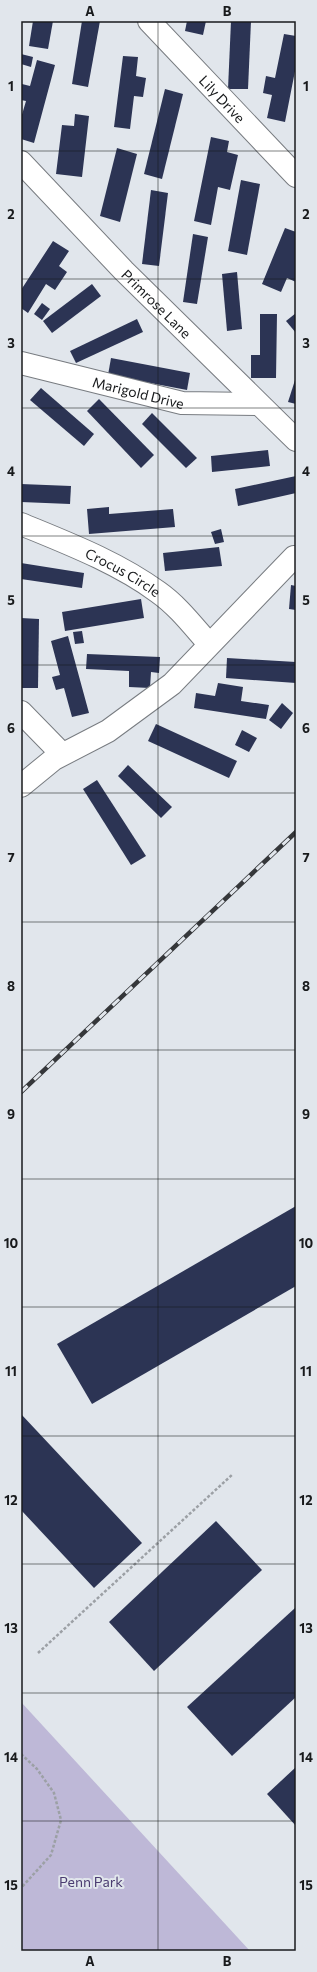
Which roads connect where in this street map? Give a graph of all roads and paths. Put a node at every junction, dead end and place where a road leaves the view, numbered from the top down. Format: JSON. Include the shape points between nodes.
{"nodes":[{"id":1,"x":149,"y":21,"type":"edge"},
{"id":2,"x":21,"y":162,"type":"edge"},
{"id":3,"x":296,"y":176,"type":"edge"},
{"id":4,"x":21,"y":363,"type":"edge"},
{"id":5,"x":258,"y":404,"type":"junction"},
{"id":6,"x":296,"y":440,"type":"edge"},
{"id":7,"x":21,"y":524,"type":"edge"},
{"id":8,"x":294,"y":557,"type":"dead end"},
{"id":9,"x":209,"y":644,"type":"junction"},
{"id":10,"x":21,"y":712,"type":"edge"},
{"id":11,"x":62,"y":754,"type":"junction"},
{"id":12,"x":21,"y":786,"type":"edge"},
{"id":13,"x":233,"y":1474,"type":"dead end"},
{"id":14,"x":38,"y":1653,"type":"dead end"},
{"id":15,"x":21,"y":1754,"type":"edge"},
{"id":16,"x":21,"y":1888,"type":"edge"}],
"edges":[{"from":1,"to":3,"type":"street","name":"Lily Drive"},
{"from":2,"to":5,"type":"street","name":"Primrose Lane","via":[[124,271]]},
{"from":4,"to":5,"type":"street","name":"Marigold Drive","via":[[182,403]]},
{"from":5,"to":6,"type":"street","name":"Primrose Lane"},
{"from":7,"to":9,"type":"street","name":"Crocus Circle","via":[[68,543],[125,571],[158,592],[179,610]]},
{"from":8,"to":9,"type":"street"},
{"from":9,"to":11,"type":"street","via":[[172,684],[145,706],[108,731]]},
{"from":10,"to":11,"type":"street"},
{"from":11,"to":12,"type":"street"},
{"from":13,"to":14,"type":"path"},
{"from":15,"to":16,"type":"path","via":[[37,1769],[54,1793],[61,1820],[51,1855]]}]}
